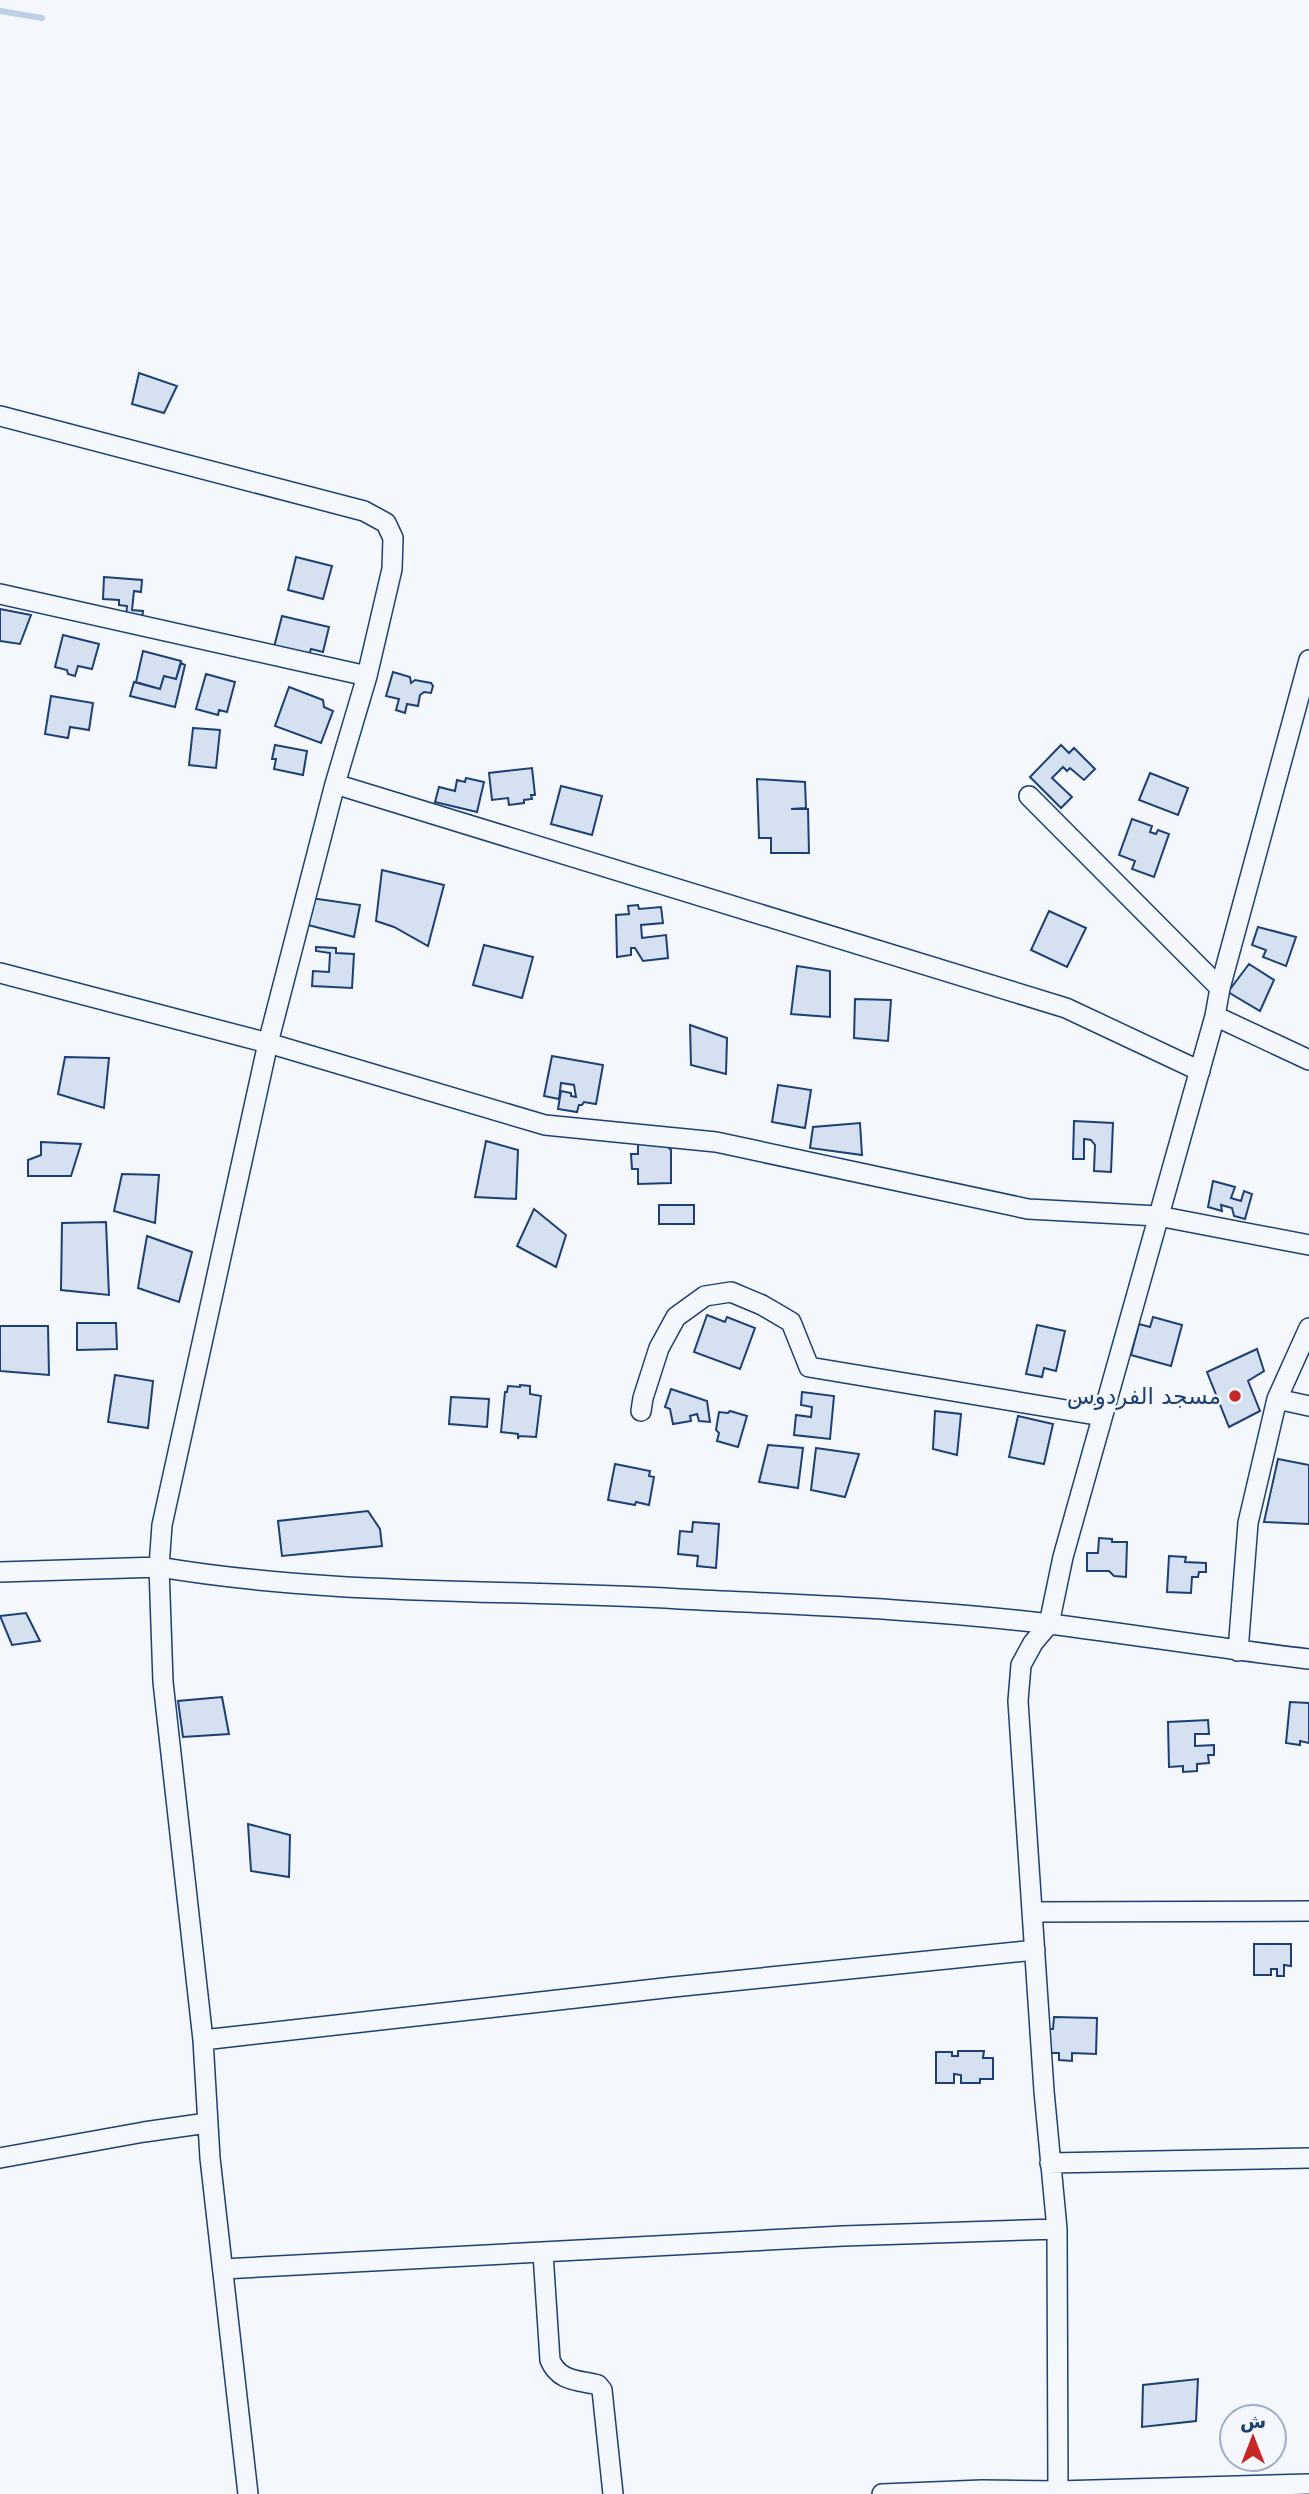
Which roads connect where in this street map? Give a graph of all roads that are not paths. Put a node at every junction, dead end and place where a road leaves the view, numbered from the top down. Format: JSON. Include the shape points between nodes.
{"nodes":[{"id":1,"x":0,"y":416,"type":"edge"},
{"id":2,"x":0,"y":594,"type":"edge"},
{"id":3,"x":1309,"y":660,"type":"edge"},
{"id":4,"x":368,"y":676,"type":"junction"},
{"id":5,"x":335,"y":784,"type":"junction"},
{"id":6,"x":1029,"y":796,"type":"dead end"},
{"id":7,"x":0,"y":973,"type":"edge"},
{"id":8,"x":1220,"y":988,"type":"junction"},
{"id":9,"x":1215,"y":1016,"type":"junction"},
{"id":10,"x":268,"y":1043,"type":"junction"},
{"id":11,"x":1309,"y":1060,"type":"edge"},
{"id":12,"x":1200,"y":1071,"type":"junction"},
{"id":13,"x":1158,"y":1216,"type":"junction"},
{"id":14,"x":1309,"y":1245,"type":"edge"},
{"id":15,"x":1309,"y":1328,"type":"edge"},
{"id":16,"x":1277,"y":1399,"type":"junction"},
{"id":17,"x":1309,"y":1406,"type":"edge"},
{"id":18,"x":641,"y":1411,"type":"dead end"},
{"id":19,"x":1102,"y":1416,"type":"junction"},
{"id":20,"x":159,"y":1567,"type":"junction"},
{"id":21,"x":0,"y":1572,"type":"edge"},
{"id":22,"x":1049,"y":1624,"type":"junction"},
{"id":23,"x":1238,"y":1651,"type":"junction"},
{"id":24,"x":1309,"y":1659,"type":"edge"},
{"id":25,"x":1309,"y":1911,"type":"edge"},
{"id":26,"x":1033,"y":1912,"type":"junction"},
{"id":27,"x":1035,"y":1950,"type":"junction"},
{"id":28,"x":203,"y":2040,"type":"junction"},
{"id":29,"x":207,"y":2123,"type":"junction"},
{"id":30,"x":0,"y":2158,"type":"edge"},
{"id":31,"x":1309,"y":2158,"type":"edge"},
{"id":32,"x":1050,"y":2163,"type":"junction"},
{"id":33,"x":1057,"y":2228,"type":"junction"},
{"id":34,"x":543,"y":2253,"type":"junction"},
{"id":35,"x":223,"y":2269,"type":"junction"},
{"id":36,"x":1309,"y":2484,"type":"edge"},
{"id":37,"x":1058,"y":2491,"type":"junction"},
{"id":38,"x":982,"y":2492,"type":"edge"},
{"id":39,"x":248,"y":2494,"type":"edge"},
{"id":40,"x":613,"y":2494,"type":"edge"},
{"id":41,"x":882,"y":2494,"type":"edge"}],
"edges":[{"from":1,"to":4,"type":"street","via":[[364,511],[386,523],[393,538],[392,569]]},
{"from":2,"to":4,"type":"street"},
{"from":3,"to":8,"type":"street"},
{"from":4,"to":5,"type":"street"},
{"from":5,"to":10,"type":"street"},
{"from":5,"to":12,"type":"street","via":[[1066,1008]]},
{"from":6,"to":8,"type":"street"},
{"from":7,"to":10,"type":"street"},
{"from":8,"to":9,"type":"street"},
{"from":9,"to":11,"type":"street"},
{"from":9,"to":12,"type":"street"},
{"from":10,"to":13,"type":"street","via":[[545,1125],[716,1142],[1028,1209]]},
{"from":10,"to":20,"type":"street","via":[[162,1525]]},
{"from":12,"to":13,"type":"street"},
{"from":13,"to":14,"type":"street"},
{"from":13,"to":19,"type":"street"},
{"from":15,"to":16,"type":"street"},
{"from":16,"to":17,"type":"street"},
{"from":16,"to":23,"type":"street","via":[[1248,1523]]},
{"from":18,"to":19,"type":"street","via":[[659,1349],[676,1317],[705,1296],[731,1292],[790,1322],[808,1367]]},
{"from":19,"to":22,"type":"street"},
{"from":20,"to":21,"type":"street"},
{"from":20,"to":22,"type":"street","via":[[255,1579],[410,1589],[672,1598]]},
{"from":20,"to":28,"type":"street","via":[[163,1682]]},
{"from":22,"to":23,"type":"street"},
{"from":22,"to":26,"type":"street","via":[[1021,1665],[1018,1701]]},
{"from":23,"to":24,"type":"street"},
{"from":25,"to":26,"type":"street"},
{"from":26,"to":27,"type":"street"},
{"from":27,"to":28,"type":"street"},
{"from":27,"to":32,"type":"street"},
{"from":28,"to":29,"type":"street"},
{"from":29,"to":30,"type":"street"},
{"from":29,"to":35,"type":"street"},
{"from":31,"to":32,"type":"street"},
{"from":32,"to":33,"type":"street"},
{"from":33,"to":34,"type":"street"},
{"from":33,"to":37,"type":"street"},
{"from":34,"to":35,"type":"street"},
{"from":34,"to":40,"type":"street","via":[[550,2361],[561,2375],[602,2390]]},
{"from":35,"to":39,"type":"street"},
{"from":36,"to":37,"type":"street"},
{"from":37,"to":38,"type":"street"},
{"from":38,"to":41,"type":"street"}]}
